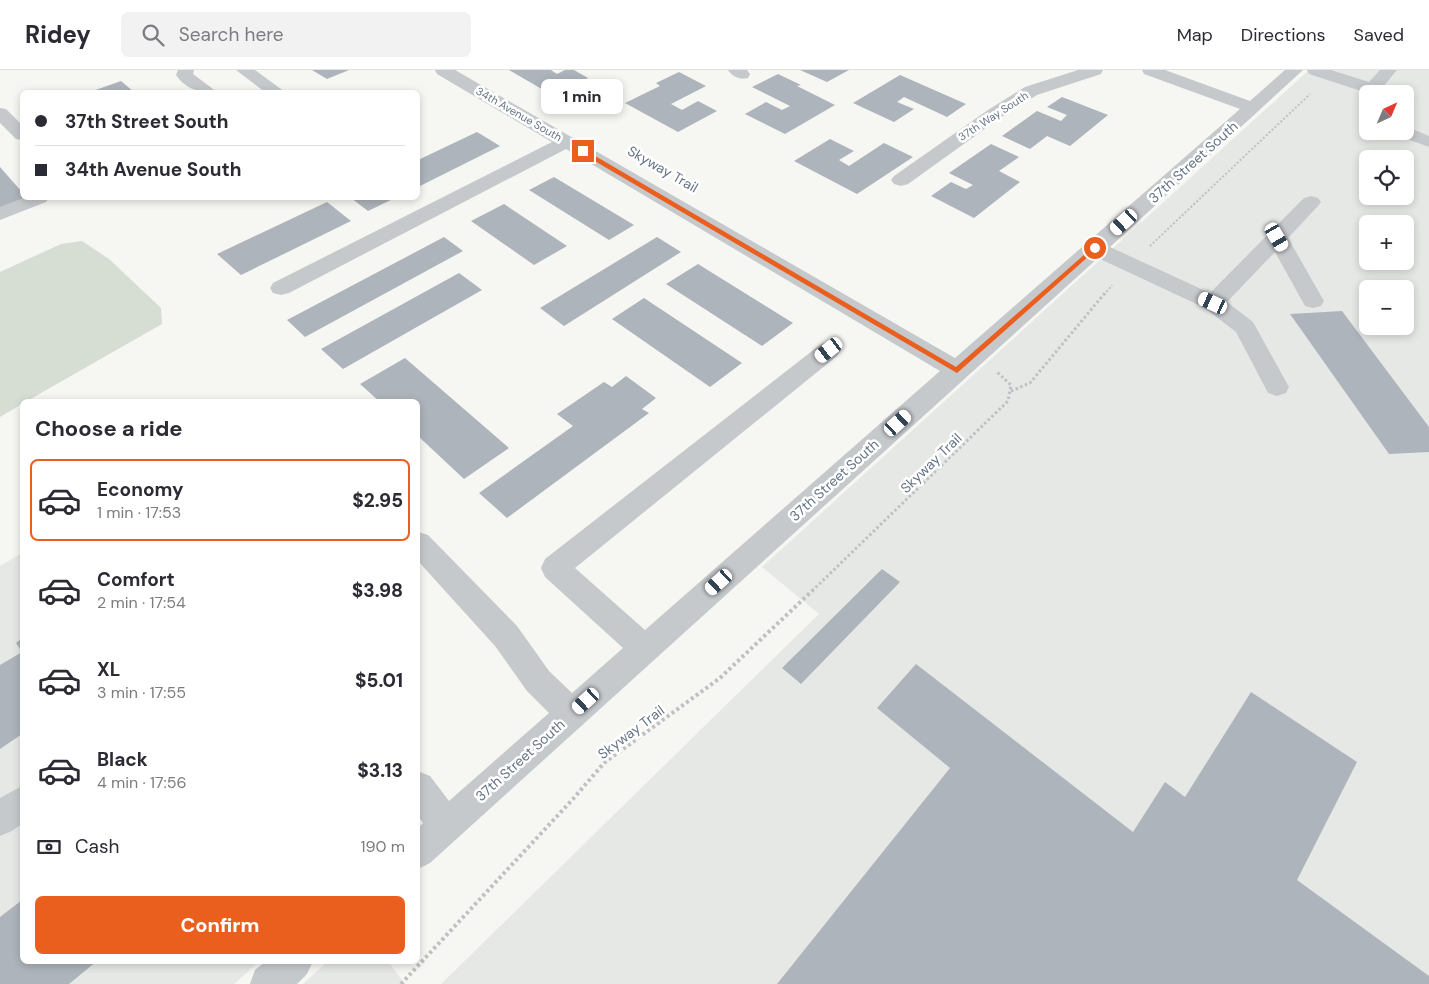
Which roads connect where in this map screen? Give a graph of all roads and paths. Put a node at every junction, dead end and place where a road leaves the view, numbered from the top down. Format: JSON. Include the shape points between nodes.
{"nodes":[{"id":1,"x":186,"y":70,"type":"edge"},
{"id":2,"x":244,"y":70,"type":"edge"},
{"id":3,"x":443,"y":70,"type":"edge"},
{"id":4,"x":1095,"y":70,"type":"edge"},
{"id":5,"x":1150,"y":70,"type":"edge"},
{"id":6,"x":1295,"y":70,"type":"edge"},
{"id":7,"x":1384,"y":71,"type":"edge"},
{"id":8,"x":1322,"y":72,"type":"edge"},
{"id":9,"x":1374,"y":85,"type":"edge"},
{"id":10,"x":1359,"y":88,"type":"edge"},
{"id":11,"x":205,"y":90,"type":"edge"},
{"id":12,"x":273,"y":90,"type":"edge"},
{"id":13,"x":1253,"y":108,"type":"junction"},
{"id":14,"x":0,"y":113,"type":"edge"},
{"id":15,"x":20,"y":133,"type":"edge"},
{"id":16,"x":1414,"y":136,"type":"edge"},
{"id":17,"x":566,"y":142,"type":"junction"},
{"id":18,"x":1429,"y":142,"type":"edge"},
{"id":19,"x":901,"y":180,"type":"dead end"},
{"id":20,"x":35,"y":200,"type":"edge"},
{"id":21,"x":1311,"y":202,"type":"dead end"},
{"id":22,"x":0,"y":214,"type":"edge"},
{"id":23,"x":1277,"y":237,"type":"junction"},
{"id":24,"x":1095,"y":248,"type":"junction"},
{"id":25,"x":1131,"y":264,"type":"junction"},
{"id":26,"x":281,"y":288,"type":"dead end"},
{"id":27,"x":1313,"y":301,"type":"dead end"},
{"id":28,"x":1213,"y":303,"type":"junction"},
{"id":29,"x":829,"y":350,"type":"dead end"},
{"id":30,"x":964,"y":364,"type":"junction"},
{"id":31,"x":1278,"y":387,"type":"dead end"},
{"id":32,"x":1010,"y":391,"type":"junction"},
{"id":33,"x":420,"y":545,"type":"edge"},
{"id":34,"x":644,"y":649,"type":"junction"},
{"id":35,"x":571,"y":714,"type":"junction"},
{"id":36,"x":420,"y":791,"type":"edge"},
{"id":37,"x":20,"y":804,"type":"edge"},
{"id":38,"x":0,"y":819,"type":"edge"},
{"id":39,"x":446,"y":826,"type":"junction"},
{"id":40,"x":420,"y":849,"type":"edge"},
{"id":41,"x":291,"y":964,"type":"edge"},
{"id":42,"x":268,"y":984,"type":"edge"},
{"id":43,"x":402,"y":984,"type":"edge"}],
"edges":[{"from":1,"to":11,"type":"street","via":[[184,75]]},
{"from":2,"to":12,"type":"street"},
{"from":3,"to":17,"type":"street","name":"34th Avenue South"},
{"from":4,"to":19,"type":"street","name":"37th Way South","via":[[1032,91]]},
{"from":5,"to":13,"type":"street"},
{"from":6,"to":13,"type":"street","name":"37th Street South"},
{"from":7,"to":9,"type":"street"},
{"from":8,"to":10,"type":"street"},
{"from":8,"to":25,"type":"path"},
{"from":13,"to":24,"type":"street","name":"37th Street South"},
{"from":14,"to":15,"type":"street"},
{"from":16,"to":18,"type":"street"},
{"from":17,"to":26,"type":"street"},
{"from":17,"to":30,"type":"street","name":"34th Avenue South"},
{"from":20,"to":22,"type":"street"},
{"from":21,"to":23,"type":"street"},
{"from":23,"to":27,"type":"street"},
{"from":23,"to":28,"type":"street"},
{"from":24,"to":25,"type":"street"},
{"from":24,"to":30,"type":"street","name":"37th Street South"},
{"from":25,"to":28,"type":"street"},
{"from":25,"to":32,"type":"path","via":[[1030,383]]},
{"from":28,"to":31,"type":"street","via":[[1245,327]]},
{"from":29,"to":34,"type":"street","via":[[555,568]]},
{"from":30,"to":32,"type":"path","via":[[999,373],[1012,385]]},
{"from":30,"to":34,"type":"street","name":"37th Street South"},
{"from":32,"to":43,"type":"path","name":"Skyway Trail","via":[[1008,401],[720,678],[604,762],[573,800]]},
{"from":33,"to":35,"type":"street","via":[[506,636],[538,681]]},
{"from":34,"to":35,"type":"street","name":"37th Street South"},
{"from":35,"to":39,"type":"street","name":"37th Street South"},
{"from":36,"to":39,"type":"street"},
{"from":37,"to":38,"type":"street"},
{"from":39,"to":40,"type":"street","name":"37th Street South"},
{"from":41,"to":42,"type":"street"}]}
